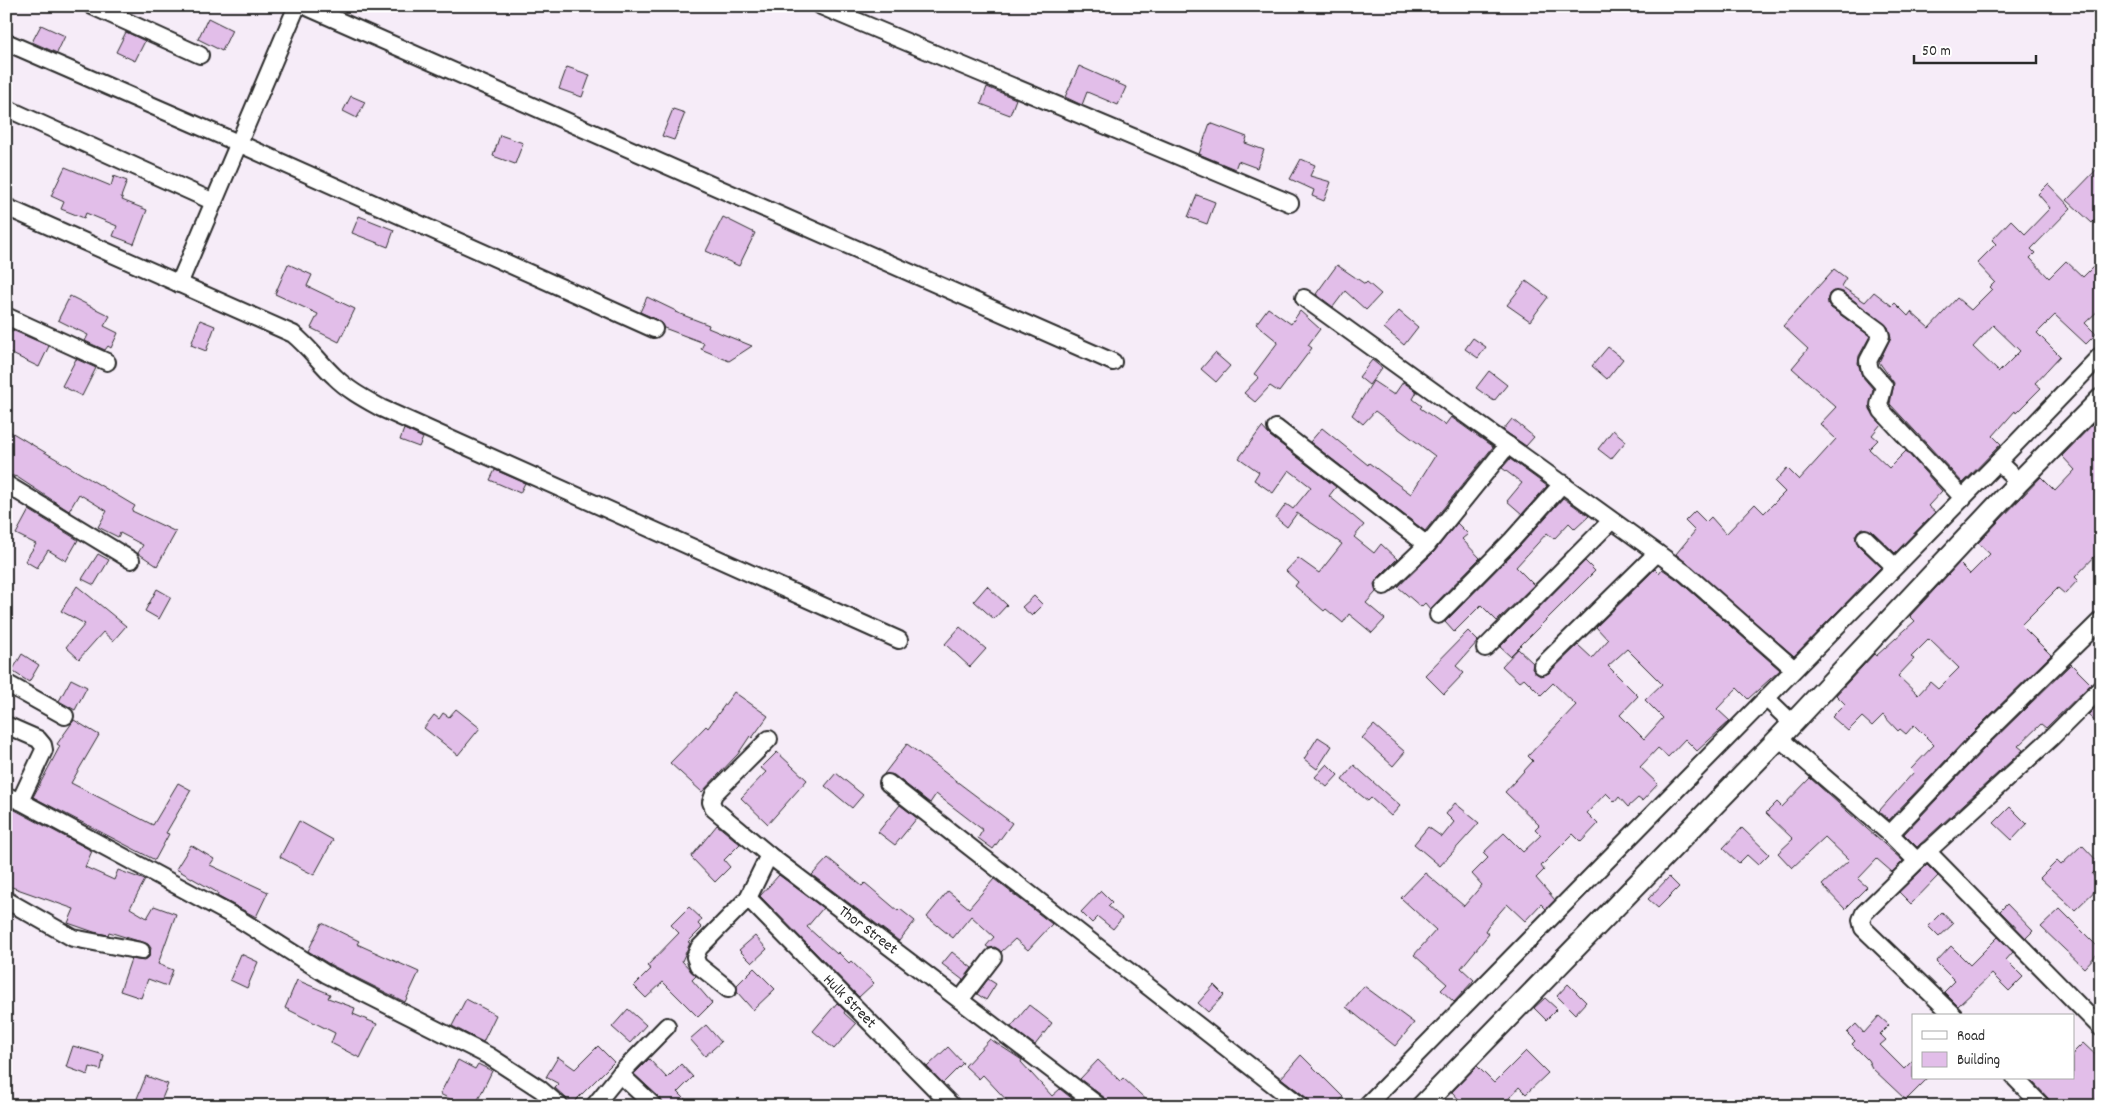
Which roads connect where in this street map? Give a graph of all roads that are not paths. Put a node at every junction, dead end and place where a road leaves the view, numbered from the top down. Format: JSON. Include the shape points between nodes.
{"nodes":[{"id":1,"x":92,"y":6,"type":"edge"},
{"id":2,"x":297,"y":6,"type":"edge"},
{"id":3,"x":305,"y":6,"type":"edge"},
{"id":4,"x":821,"y":6,"type":"edge"},
{"id":5,"x":6,"y":42,"type":"edge"},
{"id":6,"x":200,"y":55,"type":"dead end"},
{"id":7,"x":6,"y":108,"type":"edge"},
{"id":8,"x":238,"y":143,"type":"junction"},
{"id":9,"x":214,"y":202,"type":"junction"},
{"id":10,"x":1290,"y":203,"type":"dead end"},
{"id":11,"x":6,"y":206,"type":"edge"},
{"id":12,"x":179,"y":284,"type":"junction"},
{"id":13,"x":1304,"y":298,"type":"dead end"},
{"id":14,"x":1837,"y":300,"type":"dead end"},
{"id":15,"x":6,"y":316,"type":"edge"},
{"id":16,"x":654,"y":329,"type":"dead end"},
{"id":17,"x":2101,"y":354,"type":"edge"},
{"id":18,"x":107,"y":362,"type":"dead end"},
{"id":19,"x":1113,"y":362,"type":"dead end"},
{"id":20,"x":2101,"y":399,"type":"edge"},
{"id":21,"x":1276,"y":428,"type":"dead end"},
{"id":22,"x":1508,"y":445,"type":"junction"},
{"id":23,"x":2009,"y":472,"type":"junction"},
{"id":24,"x":1563,"y":483,"type":"junction"},
{"id":25,"x":6,"y":484,"type":"edge"},
{"id":26,"x":1963,"y":498,"type":"junction"},
{"id":27,"x":1611,"y":521,"type":"junction"},
{"id":28,"x":1865,"y":538,"type":"dead end"},
{"id":29,"x":1427,"y":544,"type":"junction"},
{"id":30,"x":1657,"y":553,"type":"junction"},
{"id":31,"x":131,"y":560,"type":"dead end"},
{"id":32,"x":1894,"y":566,"type":"junction"},
{"id":33,"x":1384,"y":586,"type":"dead end"},
{"id":34,"x":1438,"y":615,"type":"dead end"},
{"id":35,"x":2101,"y":620,"type":"edge"},
{"id":36,"x":898,"y":640,"type":"dead end"},
{"id":37,"x":1485,"y":648,"type":"dead end"},
{"id":38,"x":1542,"y":666,"type":"dead end"},
{"id":39,"x":1794,"y":669,"type":"junction"},
{"id":40,"x":6,"y":683,"type":"edge"},
{"id":41,"x":2101,"y":688,"type":"edge"},
{"id":42,"x":1768,"y":700,"type":"junction"},
{"id":43,"x":65,"y":716,"type":"dead end"},
{"id":44,"x":1789,"y":719,"type":"junction"},
{"id":45,"x":6,"y":725,"type":"edge"},
{"id":46,"x":1779,"y":738,"type":"junction"},
{"id":47,"x":769,"y":739,"type":"dead end"},
{"id":48,"x":888,"y":783,"type":"dead end"},
{"id":49,"x":13,"y":798,"type":"edge"},
{"id":50,"x":1890,"y":834,"type":"junction"},
{"id":51,"x":769,"y":855,"type":"junction"},
{"id":52,"x":1922,"y":856,"type":"junction"},
{"id":53,"x":748,"y":898,"type":"junction"},
{"id":54,"x":6,"y":900,"type":"edge"},
{"id":55,"x":141,"y":950,"type":"dead end"},
{"id":56,"x":993,"y":957,"type":"dead end"},
{"id":57,"x":728,"y":989,"type":"dead end"},
{"id":58,"x":960,"y":1000,"type":"junction"},
{"id":59,"x":1952,"y":1014,"type":"edge"},
{"id":60,"x":667,"y":1026,"type":"dead end"},
{"id":61,"x":2101,"y":1028,"type":"edge"},
{"id":62,"x":620,"y":1074,"type":"junction"},
{"id":63,"x":2017,"y":1080,"type":"edge"},
{"id":64,"x":560,"y":1106,"type":"edge"},
{"id":65,"x":594,"y":1106,"type":"edge"},
{"id":66,"x":654,"y":1106,"type":"edge"},
{"id":67,"x":952,"y":1106,"type":"edge"},
{"id":68,"x":1099,"y":1106,"type":"edge"},
{"id":69,"x":1301,"y":1106,"type":"edge"},
{"id":70,"x":1366,"y":1106,"type":"edge"},
{"id":71,"x":1422,"y":1106,"type":"edge"},
{"id":72,"x":2042,"y":1106,"type":"edge"}],
"edges":[{"from":1,"to":6,"type":"street"},
{"from":2,"to":8,"type":"street"},
{"from":3,"to":19,"type":"street"},
{"from":4,"to":10,"type":"street"},
{"from":5,"to":8,"type":"street"},
{"from":7,"to":9,"type":"street"},
{"from":8,"to":9,"type":"street"},
{"from":8,"to":16,"type":"street"},
{"from":9,"to":12,"type":"street"},
{"from":11,"to":12,"type":"street"},
{"from":12,"to":36,"type":"street","via":[[293,334],[350,390],[381,408]]},
{"from":13,"to":22,"type":"street"},
{"from":14,"to":26,"type":"street","via":[[1879,331],[1881,336],[1868,361],[1870,370],[1884,386],[1879,405],[1882,411]]},
{"from":15,"to":18,"type":"street"},
{"from":17,"to":23,"type":"street"},
{"from":20,"to":23,"type":"street"},
{"from":21,"to":29,"type":"street"},
{"from":22,"to":24,"type":"street"},
{"from":22,"to":29,"type":"street"},
{"from":23,"to":26,"type":"street"},
{"from":23,"to":44,"type":"street"},
{"from":24,"to":27,"type":"street"},
{"from":24,"to":34,"type":"street"},
{"from":25,"to":31,"type":"street"},
{"from":26,"to":32,"type":"street"},
{"from":27,"to":30,"type":"street"},
{"from":27,"to":37,"type":"street"},
{"from":28,"to":32,"type":"street"},
{"from":29,"to":33,"type":"street"},
{"from":30,"to":38,"type":"street"},
{"from":30,"to":39,"type":"street","via":[[1685,573]]},
{"from":32,"to":39,"type":"street"},
{"from":35,"to":50,"type":"street"},
{"from":39,"to":42,"type":"street"},
{"from":40,"to":43,"type":"street"},
{"from":41,"to":52,"type":"street"},
{"from":42,"to":44,"type":"street"},
{"from":42,"to":70,"type":"street"},
{"from":44,"to":46,"type":"street"},
{"from":45,"to":49,"type":"street","via":[[38,739],[44,750]]},
{"from":46,"to":50,"type":"street"},
{"from":46,"to":71,"type":"street"},
{"from":47,"to":51,"type":"street","name":"Thor Street","via":[[714,794],[711,802],[714,809]]},
{"from":48,"to":69,"type":"street"},
{"from":49,"to":64,"type":"street","via":[[232,915],[326,974],[489,1056]]},
{"from":50,"to":52,"type":"street"},
{"from":51,"to":53,"type":"street"},
{"from":51,"to":58,"type":"street","name":"Thor Street"},
{"from":52,"to":59,"type":"street","via":[[1864,913],[1861,920],[1863,928]]},
{"from":52,"to":61,"type":"street"},
{"from":53,"to":57,"type":"street","via":[[699,948],[695,957],[698,965]]},
{"from":53,"to":67,"type":"street","name":"Hulk Street"},
{"from":54,"to":55,"type":"street","via":[[73,938]]},
{"from":56,"to":58,"type":"street"},
{"from":58,"to":68,"type":"street","name":"Thor Street"},
{"from":60,"to":62,"type":"street"},
{"from":62,"to":65,"type":"street"},
{"from":62,"to":66,"type":"street"},
{"from":63,"to":72,"type":"street"}]}
